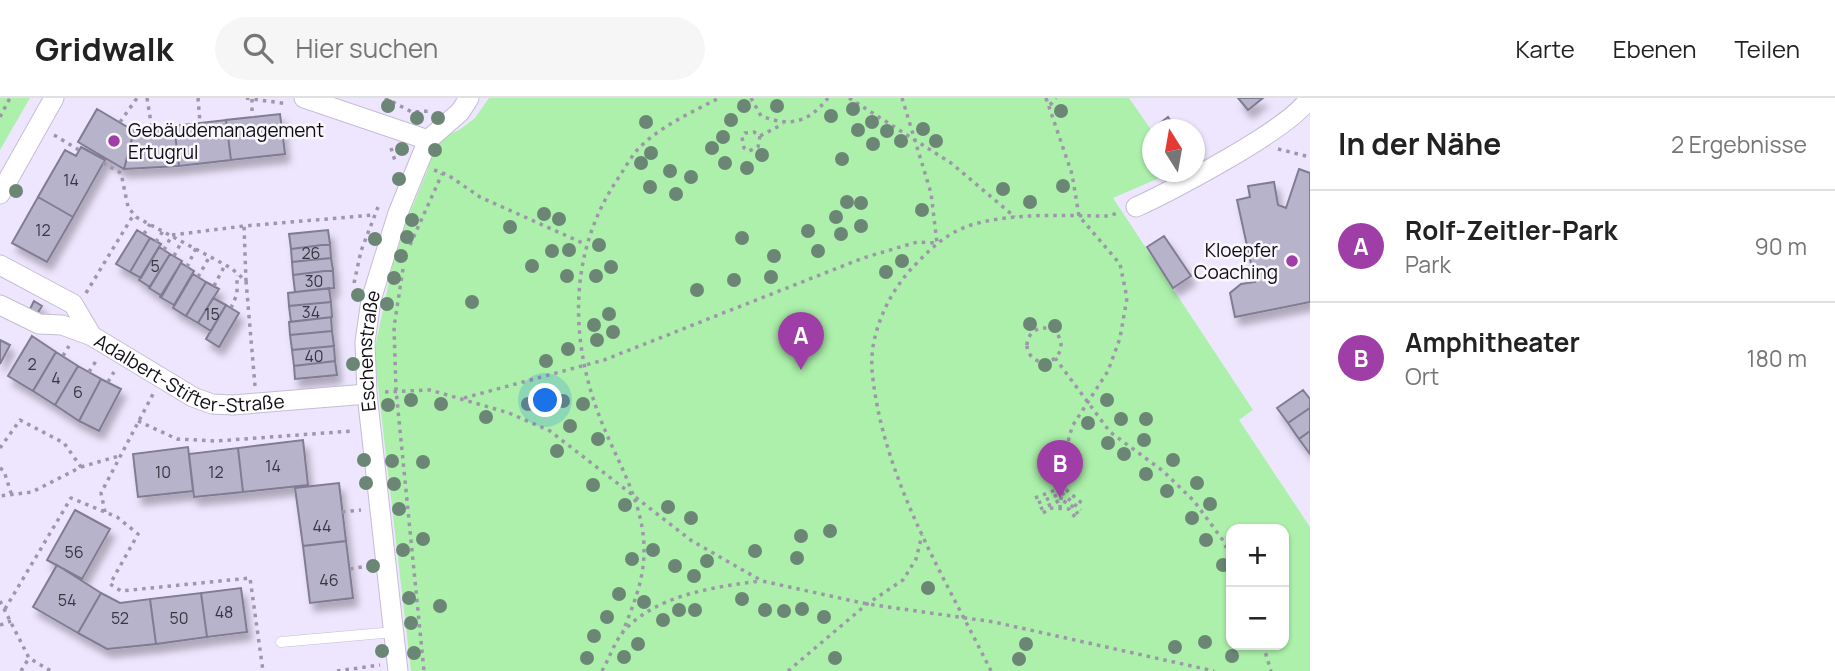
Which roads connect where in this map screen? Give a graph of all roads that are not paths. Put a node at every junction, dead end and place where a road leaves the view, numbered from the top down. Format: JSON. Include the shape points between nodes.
{"nodes":[{"id":1,"x":54,"y":98,"type":"edge"},
{"id":2,"x":469,"y":98,"type":"edge"},
{"id":3,"x":1309,"y":98,"type":"edge"},
{"id":4,"x":297,"y":101,"type":"edge"},
{"id":5,"x":428,"y":140,"type":"junction"},
{"id":6,"x":0,"y":194,"type":"edge"},
{"id":7,"x":1136,"y":206,"type":"road end"},
{"id":8,"x":0,"y":265,"type":"edge"},
{"id":9,"x":0,"y":304,"type":"edge"},
{"id":10,"x":92,"y":335,"type":"junction"},
{"id":11,"x":367,"y":394,"type":"junction"},
{"id":12,"x":394,"y":632,"type":"junction"},
{"id":13,"x":281,"y":642,"type":"dead end"},
{"id":14,"x":398,"y":667,"type":"edge"}],
"edges":[{"from":1,"to":6,"type":"street"},
{"from":2,"to":5,"type":"street","name":"Eschenstraße"},
{"from":3,"to":7,"type":"street","via":[[1295,113],[1199,177]]},
{"from":4,"to":5,"type":"street"},
{"from":5,"to":11,"type":"street","name":"Eschenstraße","via":[[398,213],[371,300],[365,342]]},
{"from":8,"to":10,"type":"street","name":"Adalbert-Stifter-Straße","via":[[73,304]]},
{"from":9,"to":10,"type":"street","via":[[39,324],[62,324]]},
{"from":10,"to":11,"type":"street","name":"Adalbert-Stifter-Straße","via":[[212,404]]},
{"from":11,"to":12,"type":"street","name":"Eschenstraße"},
{"from":12,"to":13,"type":"lane"},
{"from":12,"to":14,"type":"street","name":"Eschenstraße"}]}
